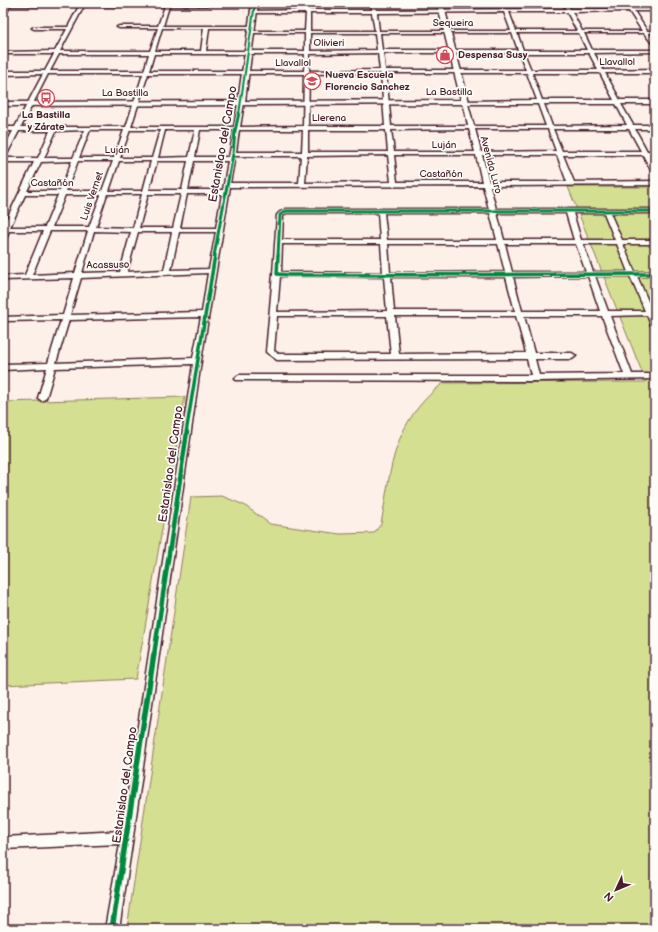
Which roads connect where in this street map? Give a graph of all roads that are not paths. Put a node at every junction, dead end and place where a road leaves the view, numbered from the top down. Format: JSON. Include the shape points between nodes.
{"nodes":[{"id":1,"x":308,"y":3,"type":"edge"},
{"id":2,"x":373,"y":3,"type":"edge"},
{"id":3,"x":440,"y":3,"type":"edge"},
{"id":4,"x":565,"y":3,"type":"edge"},
{"id":5,"x":626,"y":3,"type":"edge"},
{"id":6,"x":7,"y":4,"type":"edge"},
{"id":7,"x":82,"y":4,"type":"edge"},
{"id":8,"x":168,"y":4,"type":"edge"},
{"id":9,"x":254,"y":4,"type":"edge"},
{"id":10,"x":504,"y":7,"type":"edge"},
{"id":11,"x":631,"y":10,"type":"junction"},
{"id":12,"x":655,"y":10,"type":"edge"},
{"id":13,"x":442,"y":11,"type":"junction"},
{"id":14,"x":569,"y":11,"type":"junction"},
{"id":15,"x":253,"y":12,"type":"junction"},
{"id":16,"x":308,"y":12,"type":"junction"},
{"id":17,"x":374,"y":12,"type":"junction"},
{"id":18,"x":3,"y":13,"type":"edge"},
{"id":19,"x":119,"y":27,"type":"dead end"},
{"id":20,"x":161,"y":27,"type":"junction"},
{"id":21,"x":207,"y":27,"type":"junction"},
{"id":22,"x":34,"y":28,"type":"dead end"},
{"id":23,"x":70,"y":28,"type":"junction"},
{"id":24,"x":251,"y":30,"type":"junction"},
{"id":25,"x":308,"y":32,"type":"junction"},
{"id":26,"x":376,"y":32,"type":"junction"},
{"id":27,"x":448,"y":32,"type":"junction"},
{"id":28,"x":514,"y":32,"type":"junction"},
{"id":29,"x":581,"y":32,"type":"junction"},
{"id":30,"x":646,"y":32,"type":"junction"},
{"id":31,"x":655,"y":32,"type":"edge"},
{"id":32,"x":655,"y":46,"type":"edge"},
{"id":33,"x":522,"y":51,"type":"junction"},
{"id":34,"x":247,"y":52,"type":"junction"},
{"id":35,"x":307,"y":52,"type":"junction"},
{"id":36,"x":379,"y":52,"type":"junction"},
{"id":37,"x":453,"y":52,"type":"junction"},
{"id":38,"x":591,"y":52,"type":"junction"},
{"id":39,"x":655,"y":52,"type":"edge"},
{"id":40,"x":3,"y":53,"type":"edge"},
{"id":41,"x":56,"y":53,"type":"junction"},
{"id":42,"x":152,"y":53,"type":"junction"},
{"id":43,"x":203,"y":53,"type":"junction"},
{"id":44,"x":530,"y":71,"type":"junction"},
{"id":45,"x":601,"y":71,"type":"junction"},
{"id":46,"x":655,"y":71,"type":"edge"},
{"id":47,"x":245,"y":72,"type":"junction"},
{"id":48,"x":307,"y":72,"type":"junction"},
{"id":49,"x":383,"y":72,"type":"junction"},
{"id":50,"x":458,"y":72,"type":"junction"},
{"id":51,"x":3,"y":73,"type":"edge"},
{"id":52,"x":46,"y":73,"type":"junction"},
{"id":53,"x":145,"y":73,"type":"junction"},
{"id":54,"x":386,"y":102,"type":"junction"},
{"id":55,"x":466,"y":102,"type":"junction"},
{"id":56,"x":541,"y":102,"type":"junction"},
{"id":57,"x":617,"y":102,"type":"junction"},
{"id":58,"x":655,"y":102,"type":"edge"},
{"id":59,"x":136,"y":103,"type":"junction"},
{"id":60,"x":241,"y":103,"type":"junction"},
{"id":61,"x":306,"y":103,"type":"junction"},
{"id":62,"x":3,"y":104,"type":"edge"},
{"id":63,"x":30,"y":104,"type":"junction"},
{"id":64,"x":306,"y":127,"type":"junction"},
{"id":65,"x":389,"y":127,"type":"junction"},
{"id":66,"x":471,"y":127,"type":"junction"},
{"id":67,"x":550,"y":127,"type":"junction"},
{"id":68,"x":630,"y":127,"type":"junction"},
{"id":69,"x":655,"y":127,"type":"edge"},
{"id":70,"x":54,"y":128,"type":"junction"},
{"id":71,"x":128,"y":128,"type":"junction"},
{"id":72,"x":163,"y":128,"type":"junction"},
{"id":73,"x":198,"y":128,"type":"junction"},
{"id":74,"x":237,"y":128,"type":"junction"},
{"id":75,"x":3,"y":129,"type":"edge"},
{"id":76,"x":17,"y":129,"type":"junction"},
{"id":77,"x":88,"y":129,"type":"junction"},
{"id":78,"x":560,"y":153,"type":"junction"},
{"id":79,"x":645,"y":153,"type":"junction"},
{"id":80,"x":655,"y":153,"type":"edge"},
{"id":81,"x":392,"y":154,"type":"junction"},
{"id":82,"x":478,"y":154,"type":"junction"},
{"id":83,"x":304,"y":155,"type":"junction"},
{"id":84,"x":3,"y":156,"type":"edge"},
{"id":85,"x":232,"y":157,"type":"junction"},
{"id":86,"x":39,"y":159,"type":"junction"},
{"id":87,"x":76,"y":159,"type":"junction"},
{"id":88,"x":117,"y":159,"type":"junction"},
{"id":89,"x":155,"y":159,"type":"junction"},
{"id":90,"x":191,"y":159,"type":"junction"},
{"id":91,"x":3,"y":160,"type":"edge"},
{"id":92,"x":655,"y":172,"type":"edge"},
{"id":93,"x":571,"y":183,"type":"junction"},
{"id":94,"x":655,"y":183,"type":"edge"},
{"id":95,"x":302,"y":184,"type":"junction"},
{"id":96,"x":394,"y":184,"type":"junction"},
{"id":97,"x":486,"y":184,"type":"junction"},
{"id":98,"x":226,"y":188,"type":"junction"},
{"id":99,"x":23,"y":193,"type":"junction"},
{"id":100,"x":63,"y":193,"type":"junction"},
{"id":101,"x":105,"y":193,"type":"junction"},
{"id":102,"x":146,"y":193,"type":"junction"},
{"id":103,"x":184,"y":193,"type":"junction"},
{"id":104,"x":381,"y":211,"type":"junction"},
{"id":105,"x":493,"y":211,"type":"junction"},
{"id":106,"x":569,"y":211,"type":"junction"},
{"id":107,"x":606,"y":211,"type":"junction"},
{"id":108,"x":655,"y":211,"type":"edge"},
{"id":109,"x":5,"y":230,"type":"edge"},
{"id":110,"x":47,"y":230,"type":"junction"},
{"id":111,"x":136,"y":230,"type":"junction"},
{"id":112,"x":176,"y":230,"type":"junction"},
{"id":113,"x":218,"y":230,"type":"junction"},
{"id":114,"x":91,"y":231,"type":"junction"},
{"id":115,"x":3,"y":239,"type":"edge"},
{"id":116,"x":500,"y":241,"type":"junction"},
{"id":117,"x":578,"y":241,"type":"junction"},
{"id":118,"x":279,"y":242,"type":"junction"},
{"id":119,"x":384,"y":242,"type":"junction"},
{"id":120,"x":619,"y":242,"type":"junction"},
{"id":121,"x":655,"y":242,"type":"edge"},
{"id":122,"x":213,"y":272,"type":"junction"},
{"id":123,"x":167,"y":273,"type":"junction"},
{"id":124,"x":277,"y":274,"type":"junction"},
{"id":125,"x":509,"y":274,"type":"junction"},
{"id":126,"x":590,"y":274,"type":"junction"},
{"id":127,"x":633,"y":274,"type":"junction"},
{"id":128,"x":655,"y":274,"type":"edge"},
{"id":129,"x":123,"y":275,"type":"junction"},
{"id":130,"x":387,"y":275,"type":"junction"},
{"id":131,"x":77,"y":276,"type":"junction"},
{"id":132,"x":28,"y":277,"type":"junction"},
{"id":133,"x":3,"y":278,"type":"edge"},
{"id":134,"x":649,"y":313,"type":"junction"},
{"id":135,"x":205,"y":314,"type":"junction"},
{"id":136,"x":274,"y":314,"type":"junction"},
{"id":137,"x":391,"y":314,"type":"junction"},
{"id":138,"x":519,"y":314,"type":"junction"},
{"id":139,"x":605,"y":314,"type":"junction"},
{"id":140,"x":66,"y":318,"type":"junction"},
{"id":141,"x":3,"y":319,"type":"edge"},
{"id":142,"x":655,"y":326,"type":"edge"},
{"id":143,"x":530,"y":356,"type":"junction"},
{"id":144,"x":572,"y":356,"type":"dead end"},
{"id":145,"x":396,"y":357,"type":"junction"},
{"id":146,"x":197,"y":361,"type":"junction"},
{"id":147,"x":52,"y":366,"type":"junction"},
{"id":148,"x":3,"y":367,"type":"edge"},
{"id":149,"x":629,"y":377,"type":"junction"},
{"id":150,"x":653,"y":377,"type":"dead end"},
{"id":151,"x":239,"y":378,"type":"dead end"},
{"id":152,"x":536,"y":378,"type":"junction"},
{"id":153,"x":42,"y":398,"type":"dead end"},
{"id":154,"x":128,"y":837,"type":"junction"},
{"id":155,"x":3,"y":843,"type":"edge"},
{"id":156,"x":112,"y":929,"type":"edge"}],
"edges":[{"from":1,"to":16,"type":"street"},
{"from":2,"to":17,"type":"street"},
{"from":3,"to":13,"type":"street","name":"Avenida Luro"},
{"from":4,"to":14,"type":"street"},
{"from":5,"to":11,"type":"street"},
{"from":6,"to":7,"type":"street"},
{"from":6,"to":18,"type":"street"},
{"from":7,"to":8,"type":"street"},
{"from":7,"to":23,"type":"street"},
{"from":8,"to":9,"type":"street"},
{"from":8,"to":20,"type":"street","name":"Luis Vernet"},
{"from":9,"to":15,"type":"street","name":"Estanislao del Campo"},
{"from":10,"to":13,"type":"street"},
{"from":10,"to":14,"type":"street"},
{"from":10,"to":28,"type":"street"},
{"from":11,"to":12,"type":"street"},
{"from":11,"to":14,"type":"street"},
{"from":11,"to":30,"type":"street"},
{"from":13,"to":17,"type":"street"},
{"from":13,"to":27,"type":"street","name":"Avenida Luro"},
{"from":14,"to":29,"type":"street"},
{"from":15,"to":16,"type":"street"},
{"from":15,"to":24,"type":"street","name":"Estanislao del Campo"},
{"from":16,"to":17,"type":"street"},
{"from":16,"to":25,"type":"street"},
{"from":17,"to":26,"type":"street"},
{"from":19,"to":20,"type":"street","name":"Sequeira"},
{"from":20,"to":21,"type":"street","name":"Sequeira"},
{"from":20,"to":42,"type":"street","name":"Luis Vernet"},
{"from":21,"to":24,"type":"street","name":"Sequeira"},
{"from":21,"to":43,"type":"street"},
{"from":22,"to":23,"type":"street"},
{"from":23,"to":41,"type":"street"},
{"from":24,"to":25,"type":"street","name":"Sequeira"},
{"from":24,"to":34,"type":"street","name":"Estanislao del Campo"},
{"from":25,"to":26,"type":"street","name":"Sequeira"},
{"from":25,"to":35,"type":"street"},
{"from":26,"to":27,"type":"street","name":"Sequeira"},
{"from":26,"to":36,"type":"street"},
{"from":27,"to":28,"type":"street","name":"Sequeira"},
{"from":27,"to":37,"type":"street","name":"Avenida Luro"},
{"from":28,"to":29,"type":"street","name":"Sequeira"},
{"from":28,"to":33,"type":"street"},
{"from":29,"to":30,"type":"street","name":"Sequeira"},
{"from":29,"to":38,"type":"street"},
{"from":30,"to":31,"type":"street","name":"Sequeira"},
{"from":30,"to":32,"type":"street"},
{"from":33,"to":37,"type":"street","name":"Olivieri"},
{"from":33,"to":38,"type":"street","name":"Olivieri"},
{"from":33,"to":44,"type":"street"},
{"from":34,"to":35,"type":"street","name":"Olivieri"},
{"from":34,"to":43,"type":"street","name":"Olivieri"},
{"from":34,"to":47,"type":"street","name":"Estanislao del Campo"},
{"from":35,"to":36,"type":"street","name":"Olivieri"},
{"from":35,"to":48,"type":"street"},
{"from":36,"to":37,"type":"street","name":"Olivieri"},
{"from":36,"to":49,"type":"street"},
{"from":37,"to":50,"type":"street","name":"Avenida Luro"},
{"from":38,"to":39,"type":"street","name":"Olivieri"},
{"from":38,"to":45,"type":"street"},
{"from":40,"to":41,"type":"street","name":"Olivieri"},
{"from":41,"to":42,"type":"street","name":"Olivieri"},
{"from":41,"to":52,"type":"street"},
{"from":42,"to":43,"type":"street","name":"Olivieri"},
{"from":42,"to":53,"type":"street","name":"Luis Vernet"},
{"from":44,"to":45,"type":"street","name":"Llavallol"},
{"from":44,"to":50,"type":"street","name":"Llavallol"},
{"from":44,"to":56,"type":"street"},
{"from":45,"to":46,"type":"street","name":"Llavallol"},
{"from":45,"to":57,"type":"street"},
{"from":47,"to":48,"type":"street","name":"Llavallol"},
{"from":47,"to":53,"type":"street","name":"Llavallol"},
{"from":47,"to":60,"type":"street","name":"Estanislao del Campo"},
{"from":48,"to":49,"type":"street","name":"Llavallol"},
{"from":48,"to":61,"type":"street"},
{"from":49,"to":50,"type":"street","name":"Llavallol"},
{"from":49,"to":54,"type":"street"},
{"from":50,"to":55,"type":"street","name":"Avenida Luro"},
{"from":51,"to":52,"type":"street","name":"Llavallol"},
{"from":52,"to":53,"type":"street","name":"Llavallol"},
{"from":52,"to":63,"type":"street"},
{"from":53,"to":59,"type":"street","name":"Luis Vernet"},
{"from":54,"to":55,"type":"street","name":"La Bastilla"},
{"from":54,"to":61,"type":"street","name":"La Bastilla"},
{"from":54,"to":65,"type":"street"},
{"from":55,"to":56,"type":"street","name":"La Bastilla"},
{"from":55,"to":66,"type":"street","name":"Avenida Luro"},
{"from":56,"to":57,"type":"street","name":"La Bastilla"},
{"from":56,"to":67,"type":"street"},
{"from":57,"to":58,"type":"street","name":"La Bastilla"},
{"from":57,"to":68,"type":"street"},
{"from":59,"to":60,"type":"street","name":"La Bastilla"},
{"from":59,"to":63,"type":"street","name":"La Bastilla"},
{"from":59,"to":71,"type":"street","name":"Luis Vernet"},
{"from":60,"to":61,"type":"street","name":"La Bastilla"},
{"from":60,"to":74,"type":"street","name":"Estanislao del Campo"},
{"from":61,"to":64,"type":"street"},
{"from":62,"to":63,"type":"street","name":"La Bastilla"},
{"from":63,"to":76,"type":"street"},
{"from":64,"to":65,"type":"street","name":"Llerena"},
{"from":64,"to":74,"type":"street","name":"Llerena"},
{"from":64,"to":83,"type":"street"},
{"from":65,"to":66,"type":"street","name":"Llerena"},
{"from":65,"to":81,"type":"street"},
{"from":66,"to":67,"type":"street","name":"Llerena"},
{"from":66,"to":82,"type":"street","name":"Avenida Luro"},
{"from":67,"to":68,"type":"street","name":"Llerena"},
{"from":67,"to":78,"type":"street"},
{"from":68,"to":69,"type":"street","name":"Llerena"},
{"from":68,"to":79,"type":"street"},
{"from":70,"to":76,"type":"street","name":"Llerena"},
{"from":70,"to":77,"type":"street","name":"Llerena"},
{"from":70,"to":86,"type":"street"},
{"from":71,"to":72,"type":"street","name":"Llerena"},
{"from":71,"to":77,"type":"street","name":"Llerena"},
{"from":71,"to":88,"type":"street","name":"Luis Vernet"},
{"from":72,"to":73,"type":"street","name":"Llerena"},
{"from":72,"to":89,"type":"street"},
{"from":73,"to":74,"type":"street","name":"Llerena"},
{"from":73,"to":90,"type":"street"},
{"from":74,"to":85,"type":"street","name":"Estanislao del Campo"},
{"from":75,"to":76,"type":"street","name":"Llerena"},
{"from":76,"to":84,"type":"street"},
{"from":77,"to":87,"type":"street"},
{"from":78,"to":79,"type":"street","name":"Luján"},
{"from":78,"to":82,"type":"street","name":"Luján"},
{"from":78,"to":93,"type":"street"},
{"from":79,"to":80,"type":"street","name":"Luján"},
{"from":79,"to":92,"type":"street"},
{"from":81,"to":82,"type":"street","name":"Luján"},
{"from":81,"to":83,"type":"street","name":"Luján"},
{"from":81,"to":96,"type":"street"},
{"from":82,"to":97,"type":"street","name":"Avenida Luro"},
{"from":83,"to":85,"type":"street","name":"Luján"},
{"from":83,"to":95,"type":"street"},
{"from":85,"to":90,"type":"street","name":"Luján"},
{"from":85,"to":98,"type":"street","name":"Estanislao del Campo"},
{"from":86,"to":87,"type":"street","name":"Luján"},
{"from":86,"to":91,"type":"street","name":"Luján"},
{"from":86,"to":99,"type":"street"},
{"from":87,"to":88,"type":"street","name":"Luján"},
{"from":87,"to":100,"type":"street"},
{"from":88,"to":89,"type":"street","name":"Luján"},
{"from":88,"to":101,"type":"street","name":"Luis Vernet"},
{"from":89,"to":90,"type":"street","name":"Luján"},
{"from":89,"to":102,"type":"street"},
{"from":90,"to":103,"type":"street"},
{"from":93,"to":94,"type":"street","name":"Castañón"},
{"from":93,"to":97,"type":"street","name":"Castañón"},
{"from":95,"to":96,"type":"street","name":"Castañón"},
{"from":95,"to":98,"type":"street","name":"Castañón"},
{"from":96,"to":97,"type":"street","name":"Castañón"},
{"from":97,"to":105,"type":"street","name":"Avenida Luro"},
{"from":98,"to":103,"type":"street","name":"Castañón"},
{"from":98,"to":113,"type":"street","name":"Estanislao del Campo"},
{"from":99,"to":100,"type":"street","name":"Castañón"},
{"from":99,"to":109,"type":"street"},
{"from":100,"to":101,"type":"street","name":"Castañón"},
{"from":100,"to":110,"type":"street"},
{"from":101,"to":102,"type":"street","name":"Castañón"},
{"from":101,"to":114,"type":"street","name":"Luis Vernet"},
{"from":102,"to":103,"type":"street","name":"Castañón"},
{"from":102,"to":111,"type":"street"},
{"from":103,"to":112,"type":"street"},
{"from":104,"to":105,"type":"street"},
{"from":104,"to":118,"type":"street","via":[[284,212],[280,215]]},
{"from":104,"to":119,"type":"street"},
{"from":105,"to":106,"type":"street"},
{"from":105,"to":116,"type":"street","name":"Avenida Luro"},
{"from":106,"to":107,"type":"street"},
{"from":106,"to":117,"type":"street"},
{"from":107,"to":108,"type":"street"},
{"from":107,"to":120,"type":"street"},
{"from":109,"to":110,"type":"street"},
{"from":109,"to":115,"type":"street"},
{"from":110,"to":114,"type":"street"},
{"from":110,"to":132,"type":"street"},
{"from":111,"to":112,"type":"street"},
{"from":111,"to":114,"type":"street"},
{"from":111,"to":129,"type":"street"},
{"from":112,"to":113,"type":"street"},
{"from":112,"to":123,"type":"street"},
{"from":113,"to":122,"type":"street","name":"Estanislao del Campo"},
{"from":114,"to":131,"type":"street","name":"Luis Vernet"},
{"from":116,"to":117,"type":"street"},
{"from":116,"to":119,"type":"street"},
{"from":116,"to":125,"type":"street","name":"Avenida Luro"},
{"from":117,"to":120,"type":"street"},
{"from":117,"to":126,"type":"street"},
{"from":118,"to":119,"type":"street"},
{"from":118,"to":124,"type":"street"},
{"from":119,"to":130,"type":"street"},
{"from":120,"to":121,"type":"street"},
{"from":120,"to":127,"type":"street"},
{"from":122,"to":123,"type":"street","name":"Acassuso"},
{"from":122,"to":135,"type":"street","name":"Estanislao del Campo"},
{"from":123,"to":129,"type":"street","name":"Acassuso"},
{"from":124,"to":130,"type":"street"},
{"from":124,"to":136,"type":"street"},
{"from":125,"to":126,"type":"street"},
{"from":125,"to":130,"type":"street"},
{"from":125,"to":138,"type":"street","name":"Avenida Luro"},
{"from":126,"to":127,"type":"street"},
{"from":126,"to":139,"type":"street"},
{"from":127,"to":128,"type":"street"},
{"from":127,"to":134,"type":"street"},
{"from":129,"to":131,"type":"street","name":"Acassuso"},
{"from":130,"to":137,"type":"street"},
{"from":131,"to":132,"type":"street","name":"Acassuso"},
{"from":131,"to":140,"type":"street","name":"Luis Vernet"},
{"from":132,"to":133,"type":"street","name":"Acassuso"},
{"from":134,"to":139,"type":"street"},
{"from":134,"to":142,"type":"street"},
{"from":135,"to":140,"type":"street"},
{"from":135,"to":146,"type":"street","name":"Estanislao del Campo"},
{"from":136,"to":137,"type":"street"},
{"from":136,"to":145,"type":"street","via":[[270,352],[277,357]]},
{"from":137,"to":138,"type":"street"},
{"from":137,"to":145,"type":"street"},
{"from":138,"to":139,"type":"street"},
{"from":138,"to":143,"type":"street","name":"Avenida Luro"},
{"from":139,"to":149,"type":"street"},
{"from":140,"to":141,"type":"street"},
{"from":140,"to":147,"type":"street","name":"Luis Vernet"},
{"from":143,"to":144,"type":"street"},
{"from":143,"to":145,"type":"street"},
{"from":143,"to":152,"type":"street","name":"Avenida Luro"},
{"from":146,"to":147,"type":"street"},
{"from":146,"to":154,"type":"street","name":"Estanislao del Campo"},
{"from":147,"to":148,"type":"street"},
{"from":147,"to":153,"type":"street","name":"Luis Vernet"},
{"from":149,"to":150,"type":"street"},
{"from":149,"to":152,"type":"street"},
{"from":151,"to":152,"type":"street"},
{"from":154,"to":155,"type":"street"},
{"from":154,"to":156,"type":"street","name":"Estanislao del Campo"}]}
